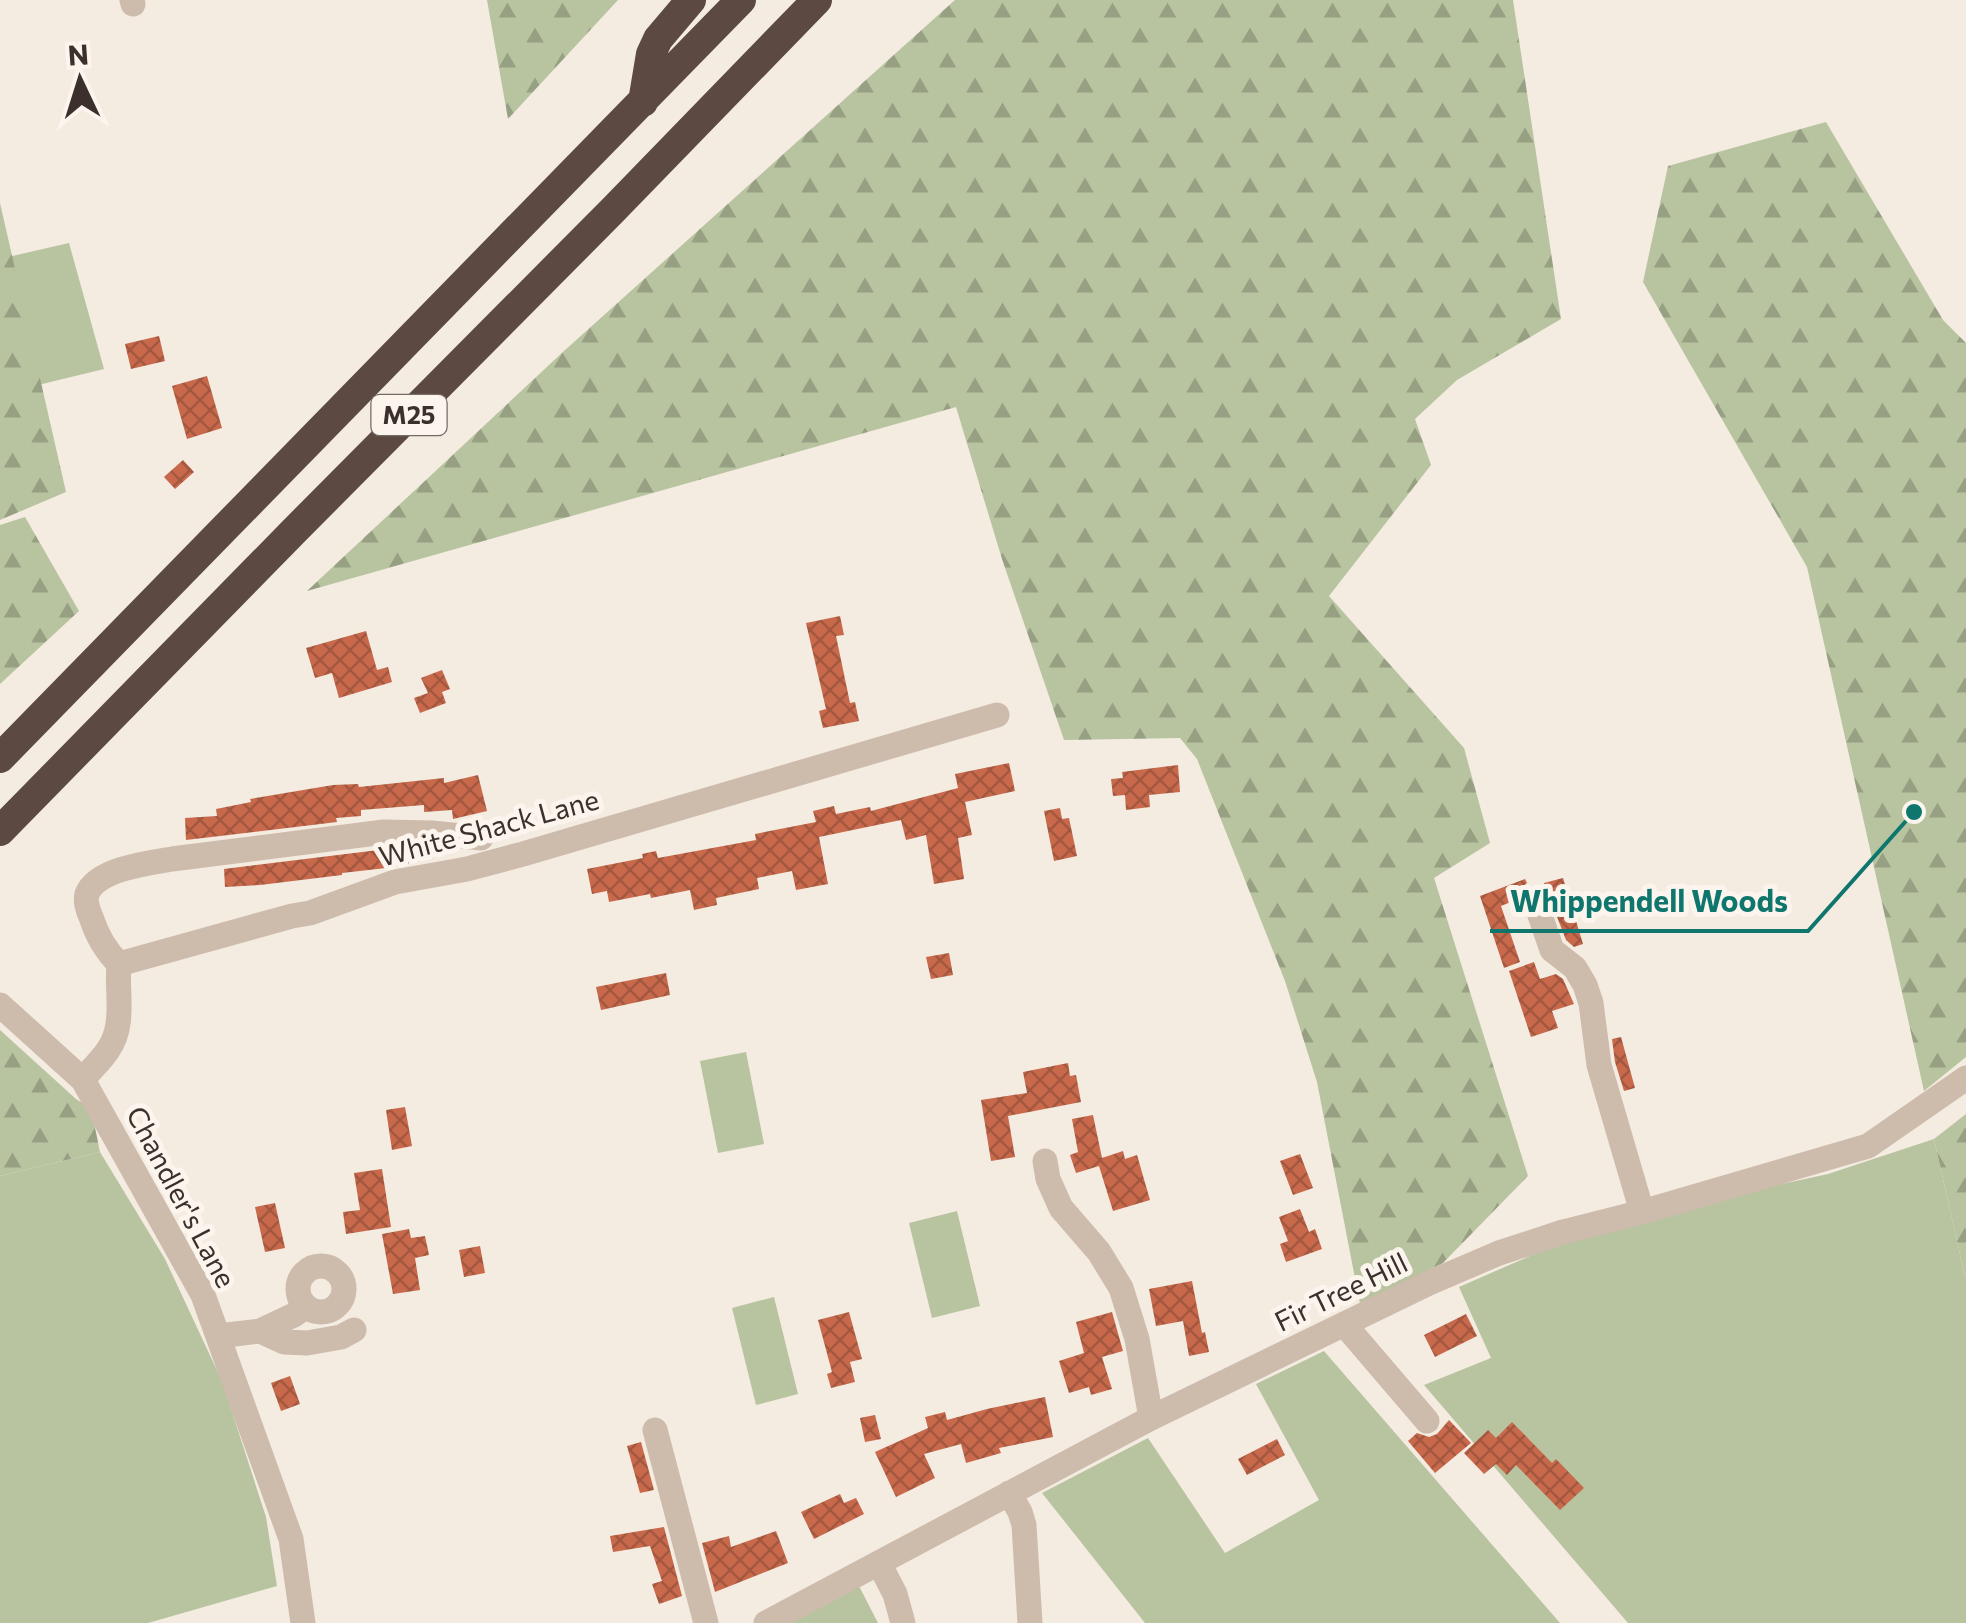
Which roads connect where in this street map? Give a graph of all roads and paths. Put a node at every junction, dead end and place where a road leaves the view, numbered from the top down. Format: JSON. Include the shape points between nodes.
{"nodes":[{"id":1,"x":692,"y":0,"type":"edge"},
{"id":2,"x":741,"y":0,"type":"edge"},
{"id":3,"x":817,"y":0,"type":"edge"},
{"id":4,"x":643,"y":102,"type":"junction"},
{"id":5,"x":997,"y":715,"type":"dead end"},
{"id":6,"x":0,"y":758,"type":"edge"},
{"id":7,"x":0,"y":831,"type":"edge"},
{"id":8,"x":481,"y":838,"type":"dead end"},
{"id":9,"x":1534,"y":898,"type":"dead end"},
{"id":10,"x":119,"y":964,"type":"junction"},
{"id":11,"x":0,"y":1006,"type":"edge"},
{"id":12,"x":1966,"y":1078,"type":"edge"},
{"id":13,"x":82,"y":1080,"type":"junction"},
{"id":14,"x":1045,"y":1162,"type":"dead end"},
{"id":15,"x":1642,"y":1212,"type":"junction"},
{"id":16,"x":306,"y":1306,"type":"dead end"},
{"id":17,"x":1344,"y":1324,"type":"junction"},
{"id":18,"x":354,"y":1330,"type":"dead end"},
{"id":19,"x":260,"y":1331,"type":"junction"},
{"id":20,"x":218,"y":1336,"type":"junction"},
{"id":21,"x":1151,"y":1418,"type":"junction"},
{"id":22,"x":1426,"y":1421,"type":"dead end"},
{"id":23,"x":655,"y":1430,"type":"dead end"},
{"id":24,"x":1009,"y":1493,"type":"junction"},
{"id":25,"x":879,"y":1563,"type":"junction"},
{"id":26,"x":303,"y":1623,"type":"edge"},
{"id":27,"x":706,"y":1623,"type":"edge"},
{"id":28,"x":766,"y":1623,"type":"edge"},
{"id":29,"x":903,"y":1623,"type":"edge"},
{"id":30,"x":1030,"y":1623,"type":"edge"}],
"edges":[{"from":1,"to":4,"type":"highway","via":[[658,38]]},
{"from":2,"to":4,"type":"highway","number":"M25"},
{"from":3,"to":7,"type":"highway","number":"M25"},
{"from":4,"to":6,"type":"highway","number":"M25"},
{"from":5,"to":10,"type":"street","name":"White Shack Lane"},
{"from":8,"to":10,"type":"street","via":[[384,832],[139,864],[106,875],[86,900],[101,942]]},
{"from":9,"to":15,"type":"street","via":[[1552,950],[1576,968],[1585,985],[1599,1065]]},
{"from":10,"to":13,"type":"street","via":[[120,1009],[112,1042]]},
{"from":11,"to":13,"type":"street","name":"Chandler's Lane"},
{"from":12,"to":15,"type":"street","name":"Fir Tree Hill","via":[[1868,1146]]},
{"from":13,"to":20,"type":"street","name":"Chandler's Lane","via":[[202,1295]]},
{"from":14,"to":21,"type":"street","via":[[1061,1208],[1121,1288]]},
{"from":15,"to":17,"type":"street","name":"Fir Tree Hill","via":[[1499,1253]]},
{"from":16,"to":19,"type":"street"},
{"from":17,"to":21,"type":"street","name":"Fir Tree Hill"},
{"from":17,"to":22,"type":"street"},
{"from":18,"to":19,"type":"street","via":[[308,1343]]},
{"from":19,"to":20,"type":"street"},
{"from":20,"to":26,"type":"street","name":"Chandler's Lane","via":[[291,1538]]},
{"from":21,"to":24,"type":"street","name":"Fir Tree Hill"},
{"from":23,"to":27,"type":"street"},
{"from":24,"to":25,"type":"street","name":"Fir Tree Hill"},
{"from":24,"to":30,"type":"street","via":[[1024,1525]]},
{"from":25,"to":28,"type":"street","name":"Fir Tree Hill"},
{"from":25,"to":29,"type":"street"}]}
